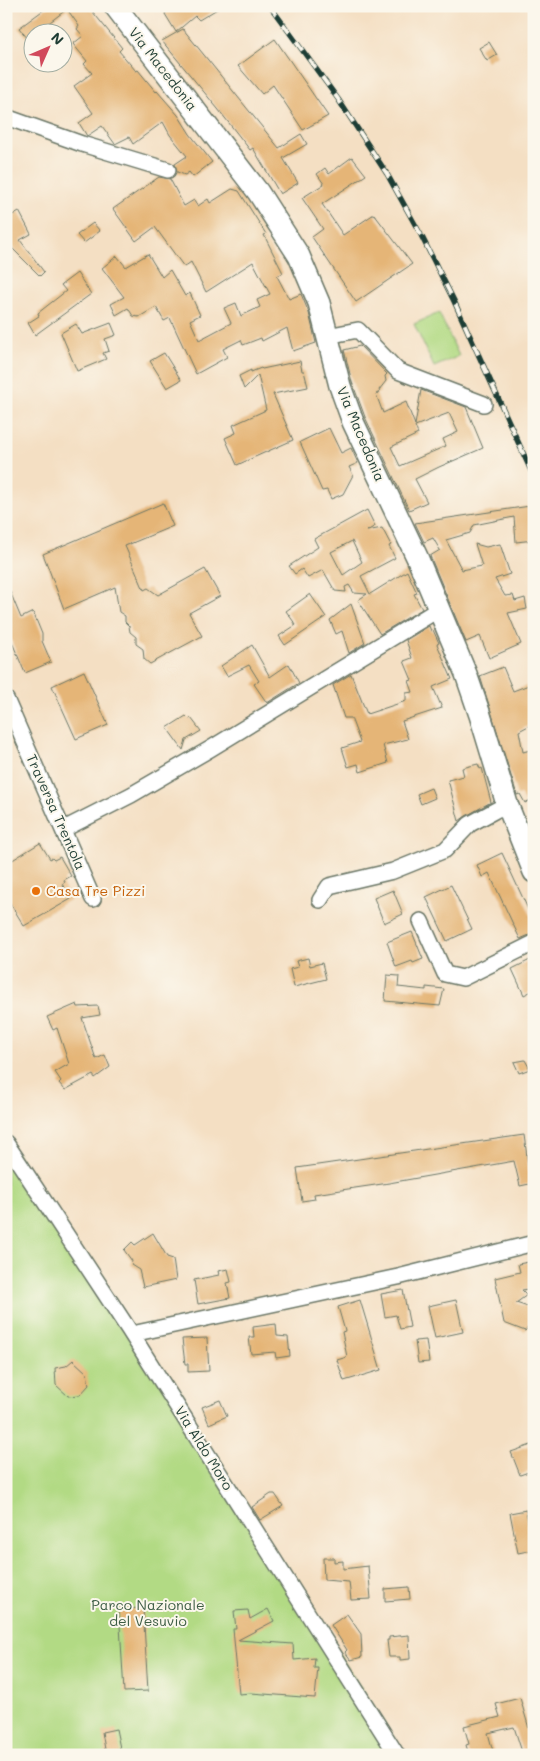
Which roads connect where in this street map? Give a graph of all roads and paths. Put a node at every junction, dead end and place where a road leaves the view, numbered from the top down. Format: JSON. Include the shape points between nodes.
{"nodes":[{"id":1,"x":115,"y":6,"type":"edge"},
{"id":2,"x":6,"y":117,"type":"edge"},
{"id":3,"x":168,"y":170,"type":"dead end"},
{"id":4,"x":327,"y":336,"type":"junction"},
{"id":5,"x":484,"y":404,"type":"dead end"},
{"id":6,"x":440,"y":609,"type":"junction"},
{"id":7,"x":6,"y":699,"type":"edge"},
{"id":8,"x":506,"y":804,"type":"junction"},
{"id":9,"x":64,"y":829,"type":"junction"},
{"id":10,"x":527,"y":841,"type":"edge"},
{"id":11,"x":534,"y":872,"type":"edge"},
{"id":12,"x":93,"y":899,"type":"dead end"},
{"id":13,"x":320,"y":900,"type":"dead end"},
{"id":14,"x":420,"y":921,"type":"dead end"},
{"id":15,"x":534,"y":943,"type":"edge"},
{"id":16,"x":8,"y":1152,"type":"edge"},
{"id":17,"x":534,"y":1243,"type":"edge"},
{"id":18,"x":132,"y":1334,"type":"junction"},
{"id":19,"x":397,"y":1755,"type":"edge"}],
"edges":[{"from":1,"to":4,"type":"main road","name":"Via Macedonia","via":[[258,192],[299,256],[319,303]]},
{"from":2,"to":3,"type":"street"},
{"from":4,"to":5,"type":"street","via":[[358,330],[398,371]]},
{"from":4,"to":6,"type":"main road","name":"Via Macedonia","via":[[353,422]]},
{"from":6,"to":8,"type":"main road","name":"Via Macedonia","via":[[480,715]]},
{"from":6,"to":9,"type":"street","via":[[202,754]]},
{"from":7,"to":9,"type":"street","name":"Traversa Trentola"},
{"from":8,"to":10,"type":"main road","name":"Via Macedonia"},
{"from":8,"to":13,"type":"street","via":[[470,824],[445,850],[393,871],[329,886]]},
{"from":9,"to":12,"type":"street","name":"Traversa Trentola"},
{"from":10,"to":11,"type":"main road","name":"Via Macedonia"},
{"from":14,"to":15,"type":"street","via":[[445,974],[463,978]]},
{"from":16,"to":18,"type":"street","name":"Via Aldo Moro"},
{"from":17,"to":18,"type":"street","via":[[398,1277]]},
{"from":18,"to":19,"type":"street","name":"Via Aldo Moro"}]}
